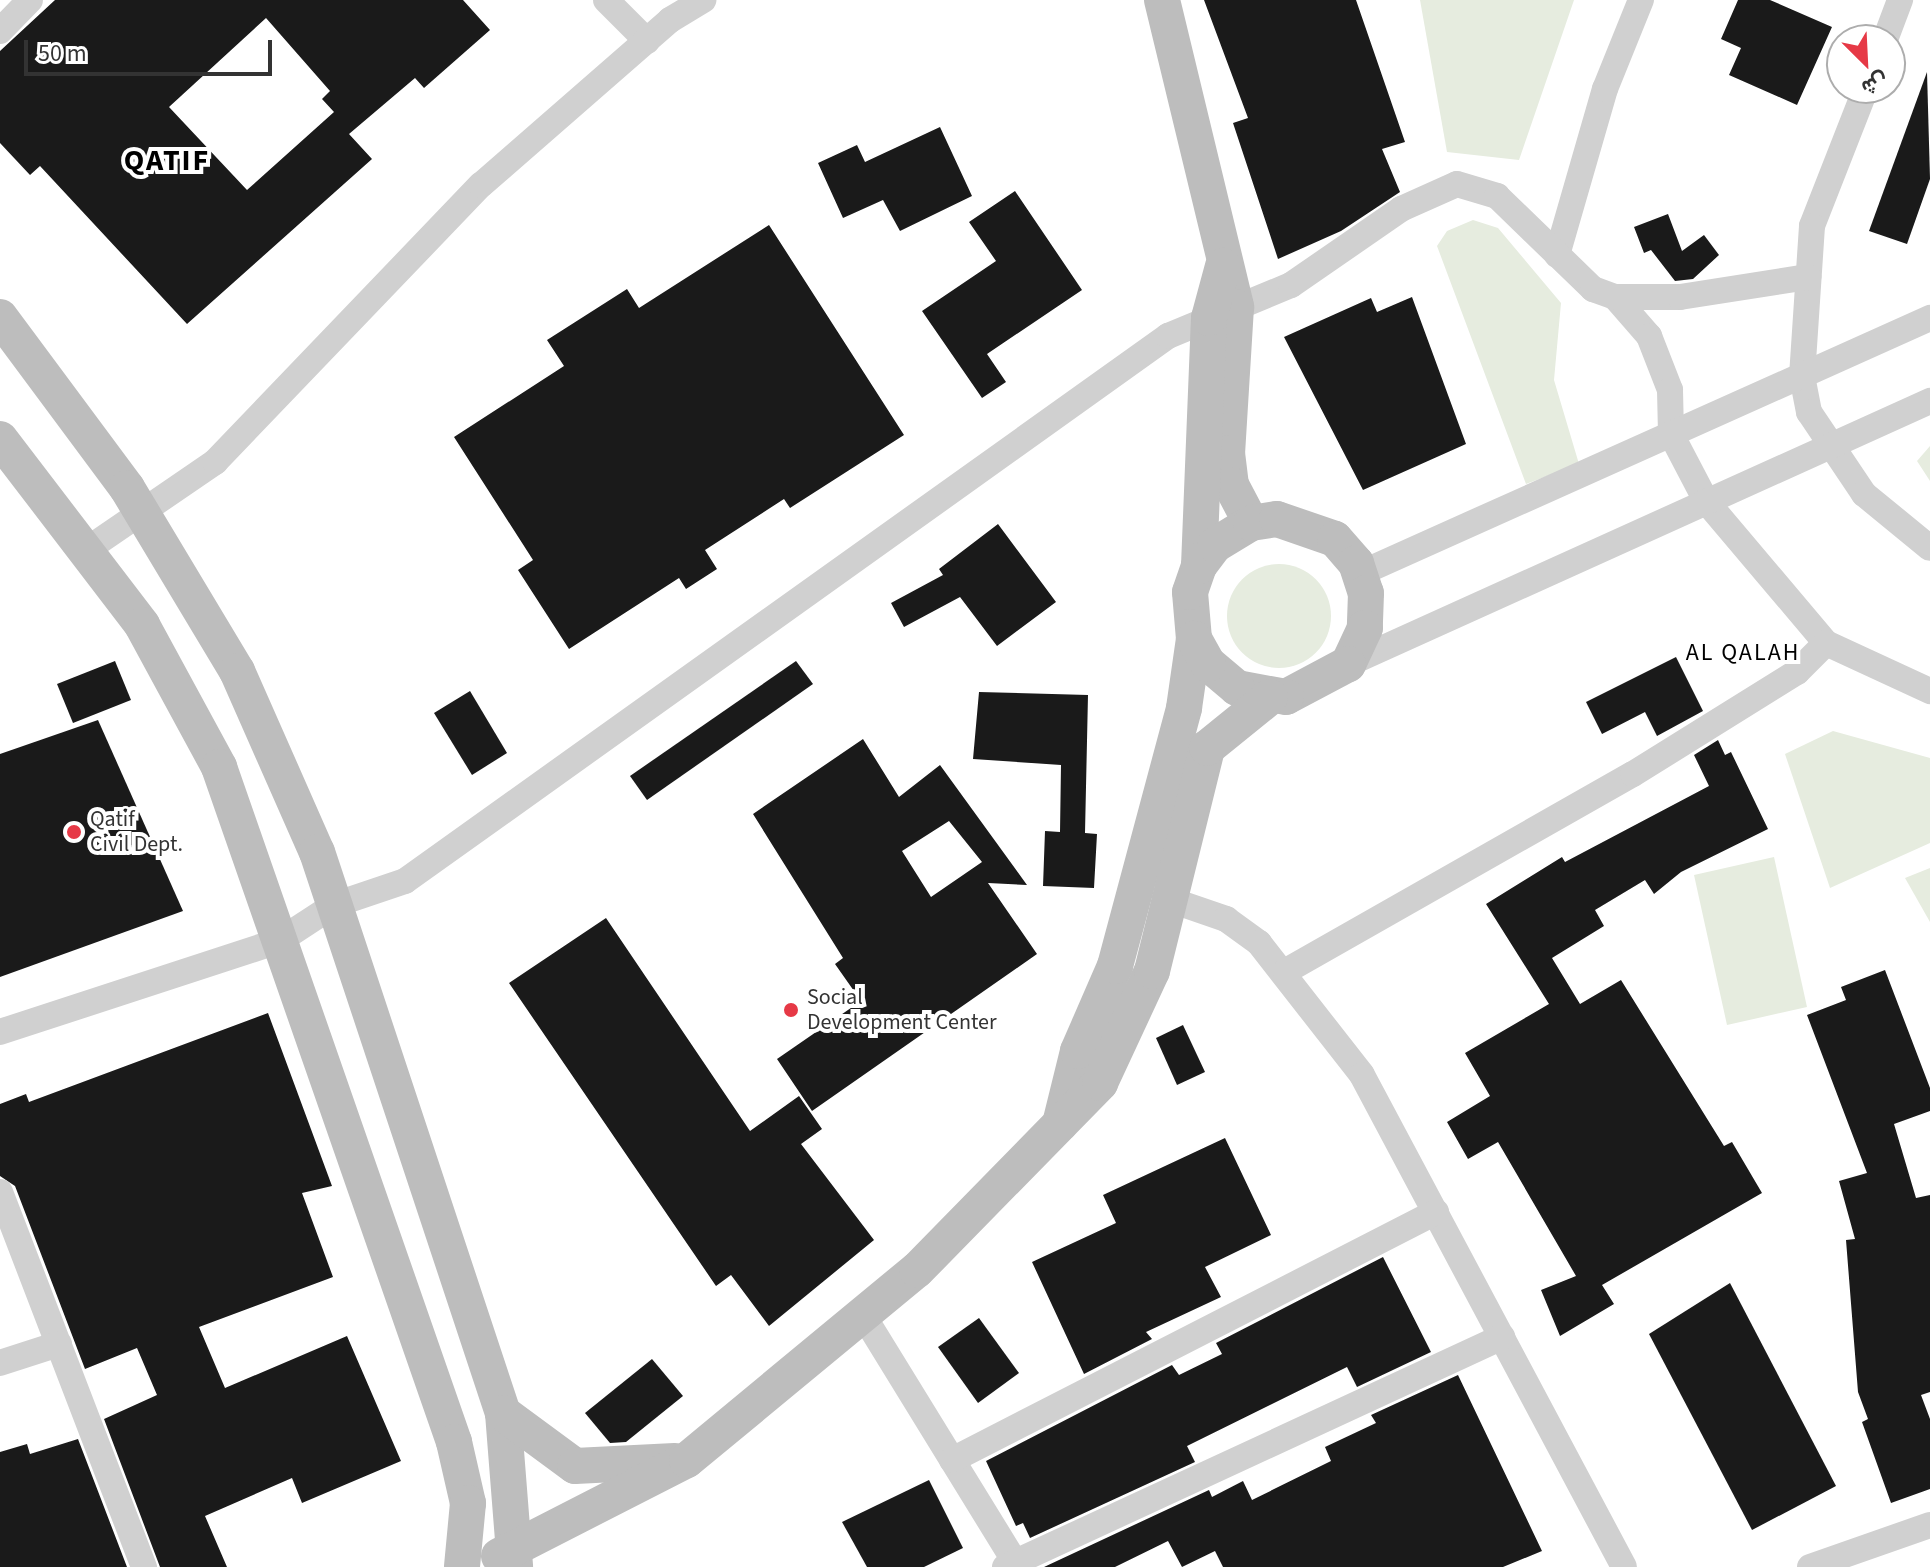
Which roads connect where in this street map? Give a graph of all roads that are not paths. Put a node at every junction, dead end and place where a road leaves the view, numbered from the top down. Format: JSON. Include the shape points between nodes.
{"nodes":[{"id":1,"x":30,"y":0,"type":"edge"},
{"id":2,"x":606,"y":0,"type":"edge"},
{"id":3,"x":703,"y":0,"type":"edge"},
{"id":4,"x":1162,"y":0,"type":"edge"},
{"id":5,"x":1641,"y":0,"type":"edge"},
{"id":6,"x":1900,"y":0,"type":"edge"},
{"id":7,"x":1891,"y":24,"type":"edge"},
{"id":8,"x":0,"y":31,"type":"edge"},
{"id":9,"x":647,"y":41,"type":"junction"},
{"id":10,"x":1860,"y":104,"type":"edge"},
{"id":11,"x":1557,"y":255,"type":"junction"},
{"id":12,"x":1808,"y":277,"type":"junction"},
{"id":13,"x":1615,"y":297,"type":"junction"},
{"id":14,"x":1223,"y":313,"type":"junction"},
{"id":15,"x":0,"y":317,"type":"edge"},
{"id":16,"x":1930,"y":318,"type":"edge"},
{"id":17,"x":1802,"y":376,"type":"junction"},
{"id":18,"x":1930,"y":401,"type":"edge"},
{"id":19,"x":1671,"y":434,"type":"junction"},
{"id":20,"x":0,"y":439,"type":"edge"},
{"id":21,"x":1831,"y":445,"type":"junction"},
{"id":22,"x":1706,"y":501,"type":"junction"},
{"id":23,"x":141,"y":511,"type":"junction"},
{"id":24,"x":1251,"y":523,"type":"junction"},
{"id":25,"x":1930,"y":548,"type":"edge"},
{"id":26,"x":85,"y":551,"type":"junction"},
{"id":27,"x":1199,"y":566,"type":"junction"},
{"id":28,"x":1359,"y":574,"type":"junction"},
{"id":29,"x":1194,"y":639,"type":"junction"},
{"id":30,"x":1826,"y":643,"type":"junction"},
{"id":31,"x":1348,"y":664,"type":"junction"},
{"id":32,"x":1930,"y":691,"type":"edge"},
{"id":33,"x":1270,"y":697,"type":"junction"},
{"id":34,"x":1165,"y":898,"type":"junction"},
{"id":35,"x":334,"y":905,"type":"junction"},
{"id":36,"x":279,"y":941,"type":"junction"},
{"id":37,"x":1286,"y":971,"type":"junction"},
{"id":38,"x":0,"y":1032,"type":"edge"},
{"id":39,"x":1059,"y":1125,"type":"junction"},
{"id":40,"x":0,"y":1192,"type":"edge"},
{"id":41,"x":1436,"y":1212,"type":"junction"},
{"id":42,"x":863,"y":1315,"type":"junction"},
{"id":43,"x":1502,"y":1337,"type":"junction"},
{"id":44,"x":59,"y":1344,"type":"junction"},
{"id":45,"x":0,"y":1363,"type":"edge"},
{"id":46,"x":503,"y":1413,"type":"junction"},
{"id":47,"x":687,"y":1460,"type":"junction"},
{"id":48,"x":952,"y":1460,"type":"junction"},
{"id":49,"x":1930,"y":1525,"type":"edge"},
{"id":50,"x":516,"y":1558,"type":"edge"},
{"id":51,"x":1012,"y":1565,"type":"edge"},
{"id":52,"x":144,"y":1567,"type":"edge"},
{"id":53,"x":462,"y":1567,"type":"edge"},
{"id":54,"x":476,"y":1567,"type":"edge"},
{"id":55,"x":1624,"y":1567,"type":"edge"},
{"id":56,"x":1810,"y":1567,"type":"edge"}],
"edges":[{"from":1,"to":8,"type":"street"},
{"from":2,"to":9,"type":"street"},
{"from":3,"to":9,"type":"street"},
{"from":4,"to":14,"type":"street","via":[[1223,266]]},
{"from":5,"to":11,"type":"street","via":[[1605,89]]},
{"from":6,"to":7,"type":"street"},
{"from":9,"to":23,"type":"street","via":[[481,185],[215,462]]},
{"from":10,"to":12,"type":"street","via":[[1812,226]]},
{"from":11,"to":13,"type":"street","via":[[1593,289]]},
{"from":11,"to":14,"type":"street","via":[[1497,196],[1457,184],[1401,209],[1291,285]]},
{"from":12,"to":13,"type":"street","via":[[1680,297]]},
{"from":12,"to":17,"type":"street"},
{"from":13,"to":19,"type":"street","via":[[1649,336],[1670,390]]},
{"from":14,"to":24,"type":"street","via":[[1231,485]]},
{"from":14,"to":27,"type":"street"},
{"from":14,"to":35,"type":"street","via":[[1168,336],[405,881]]},
{"from":15,"to":23,"type":"street"},
{"from":16,"to":17,"type":"street"},
{"from":17,"to":19,"type":"street"},
{"from":17,"to":21,"type":"street","via":[[1809,412]]},
{"from":18,"to":21,"type":"street"},
{"from":19,"to":22,"type":"street"},
{"from":19,"to":28,"type":"street"},
{"from":20,"to":26,"type":"street"},
{"from":21,"to":22,"type":"street"},
{"from":21,"to":25,"type":"street","via":[[1864,494]]},
{"from":22,"to":30,"type":"street"},
{"from":22,"to":31,"type":"street"},
{"from":23,"to":26,"type":"street"},
{"from":23,"to":35,"type":"street","via":[[237,671]]},
{"from":24,"to":27,"type":"street","via":[[1215,545]]},
{"from":24,"to":28,"type":"street","via":[[1307,523],[1335,539]]},
{"from":26,"to":36,"type":"street","via":[[142,625],[219,767]]},
{"from":27,"to":29,"type":"street","via":[[1190,592]]},
{"from":28,"to":31,"type":"street","via":[[1365,628]]},
{"from":29,"to":33,"type":"street","via":[[1208,664],[1237,688]]},
{"from":29,"to":39,"type":"street","via":[[1184,708],[1115,966],[1078,1051]]},
{"from":30,"to":32,"type":"street"},
{"from":30,"to":37,"type":"street","via":[[1797,672],[1633,774]]},
{"from":31,"to":33,"type":"street","via":[[1286,697]]},
{"from":33,"to":34,"type":"street","via":[[1207,748]]},
{"from":34,"to":37,"type":"street","via":[[1226,919]]},
{"from":34,"to":39,"type":"street","via":[[1152,971],[1100,1083]]},
{"from":35,"to":36,"type":"street"},
{"from":35,"to":46,"type":"street"},
{"from":36,"to":38,"type":"street"},
{"from":36,"to":53,"type":"street","via":[[454,1442],[468,1503]]},
{"from":37,"to":41,"type":"street","via":[[1362,1075]]},
{"from":39,"to":42,"type":"street"},
{"from":40,"to":44,"type":"street"},
{"from":41,"to":43,"type":"street"},
{"from":41,"to":48,"type":"street"},
{"from":42,"to":47,"type":"street"},
{"from":42,"to":48,"type":"street"},
{"from":43,"to":51,"type":"street"},
{"from":43,"to":55,"type":"street"},
{"from":44,"to":45,"type":"street"},
{"from":44,"to":52,"type":"street"},
{"from":46,"to":47,"type":"street","via":[[575,1466]]},
{"from":46,"to":50,"type":"street"},
{"from":47,"to":50,"type":"street"},
{"from":48,"to":51,"type":"street"},
{"from":49,"to":56,"type":"street"},
{"from":50,"to":54,"type":"street"}]}
